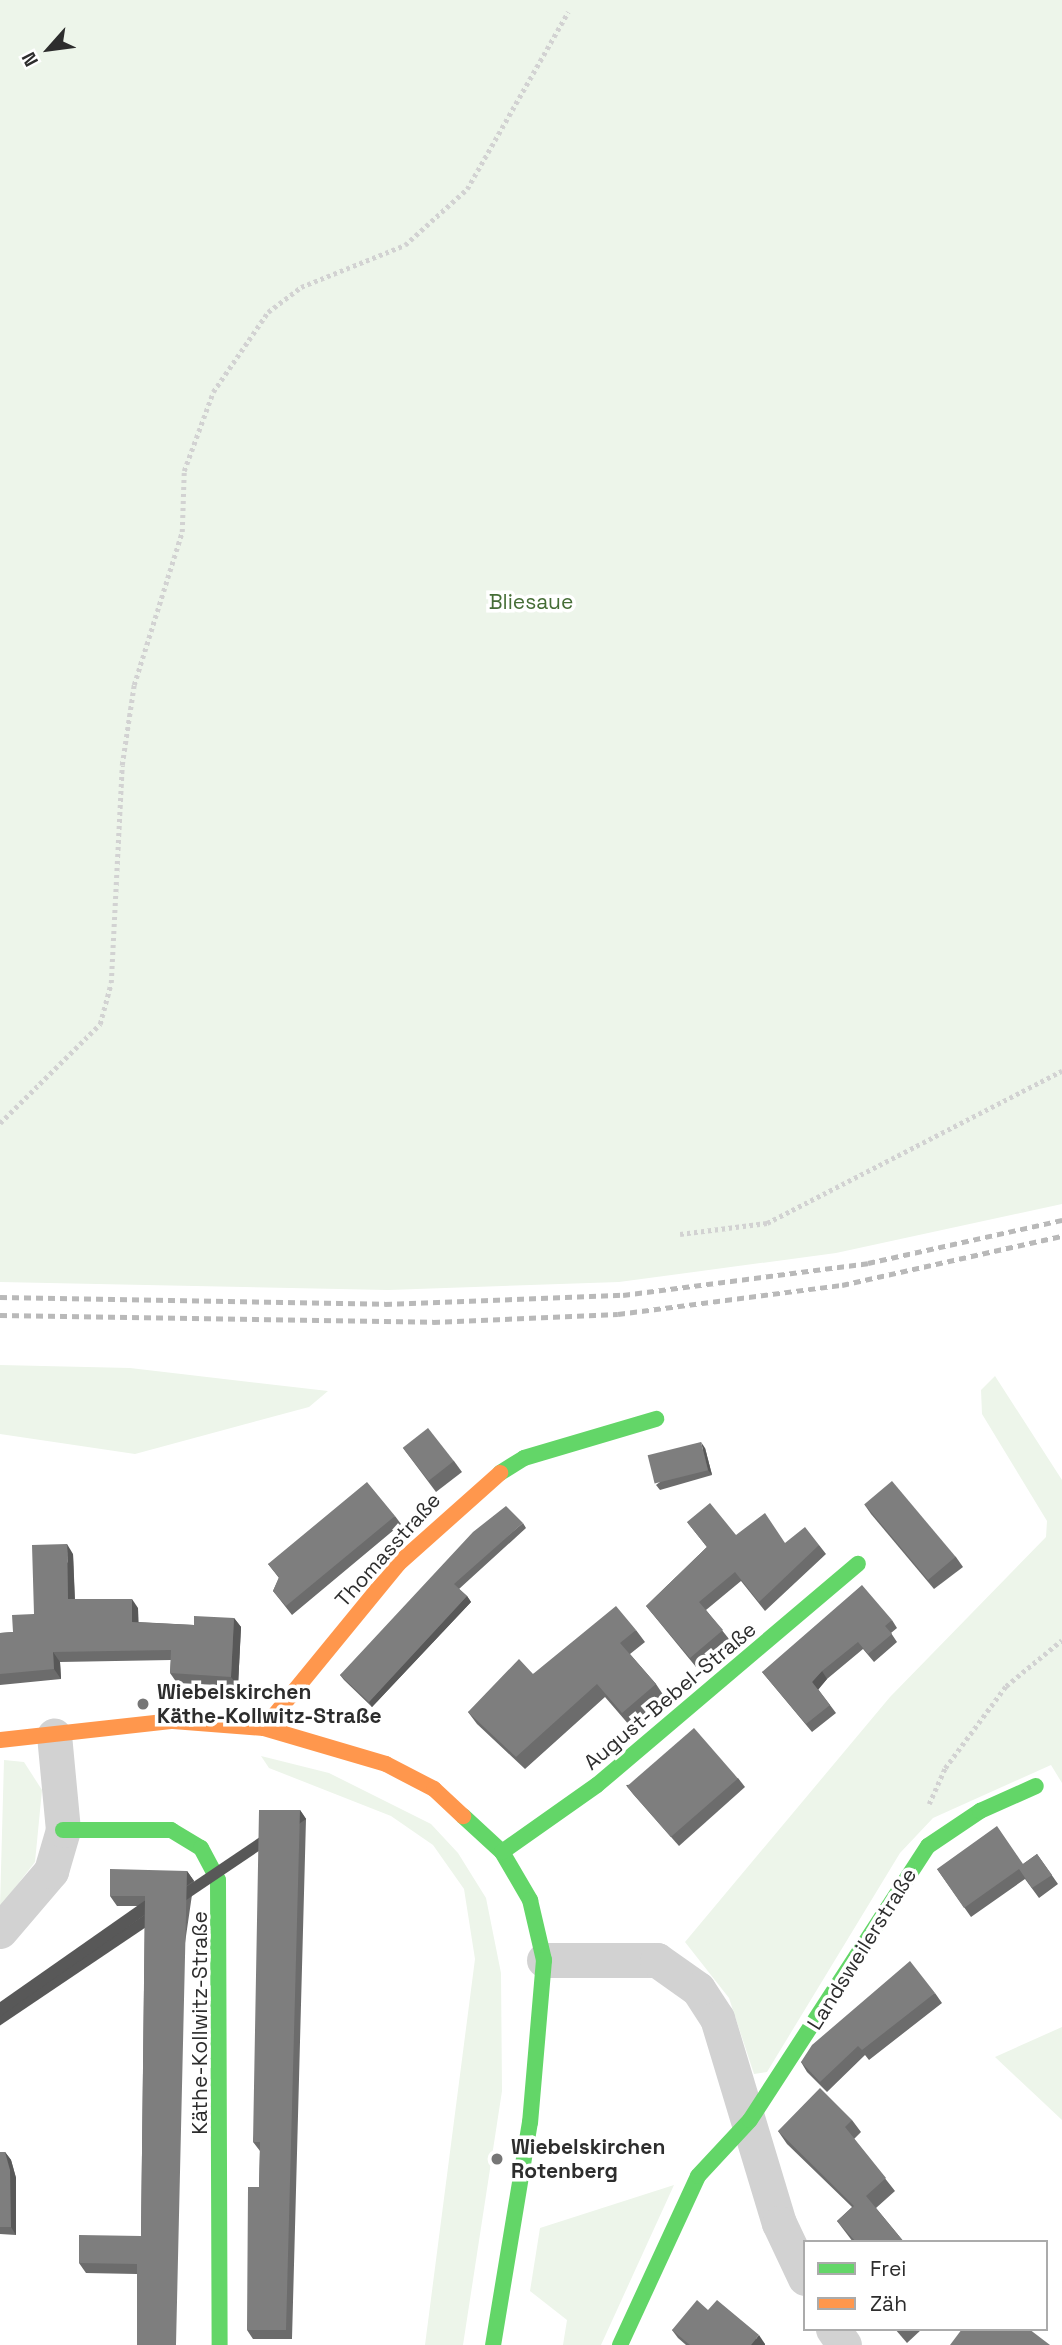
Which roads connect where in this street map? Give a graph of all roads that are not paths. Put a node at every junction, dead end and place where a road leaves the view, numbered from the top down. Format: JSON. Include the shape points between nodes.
{"nodes":[{"id":1,"x":656,"y":1419,"type":"dead end"},
{"id":2,"x":858,"y":1564,"type":"dead end"},
{"id":3,"x":264,"y":1728,"type":"junction"},
{"id":4,"x":54,"y":1735,"type":"junction"},
{"id":5,"x":0,"y":1740,"type":"edge"},
{"id":6,"x":1037,"y":1786,"type":"dead end"},
{"id":7,"x":63,"y":1830,"type":"junction"},
{"id":8,"x":502,"y":1852,"type":"junction"},
{"id":9,"x":0,"y":1931,"type":"edge"},
{"id":10,"x":544,"y":1960,"type":"junction"},
{"id":11,"x":750,"y":2120,"type":"junction"},
{"id":12,"x":803,"y":2274,"type":"edge"},
{"id":13,"x":220,"y":2345,"type":"edge"},
{"id":14,"x":492,"y":2345,"type":"edge"},
{"id":15,"x":620,"y":2345,"type":"edge"}],
"edges":[{"from":1,"to":3,"type":"street","name":"Thomasstraße","via":[[524,1458],[478,1488],[398,1564]]},
{"from":2,"to":8,"type":"street","name":"August-Bebel-Straße","via":[[597,1785]]},
{"from":3,"to":4,"type":"street","via":[[173,1721]]},
{"from":3,"to":8,"type":"street","via":[[387,1764],[434,1789]]},
{"from":4,"to":5,"type":"street"},
{"from":4,"to":7,"type":"street"},
{"from":6,"to":11,"type":"street","name":"Landsweilerstraße","via":[[981,1811],[928,1846]]},
{"from":7,"to":9,"type":"street","via":[[51,1871]]},
{"from":7,"to":13,"type":"street","name":"Käthe-Kollwitz-Straße","via":[[171,1830],[201,1848],[218,1880],[223,1915]]},
{"from":8,"to":10,"type":"street","via":[[530,1900]]},
{"from":10,"to":11,"type":"street","via":[[629,1956],[680,1972],[717,2018]]},
{"from":10,"to":14,"type":"street","via":[[530,2122]]},
{"from":11,"to":12,"type":"street","via":[[779,2223]]},
{"from":11,"to":15,"type":"street","name":"Landsweilerstraße","via":[[698,2176]]}]}
